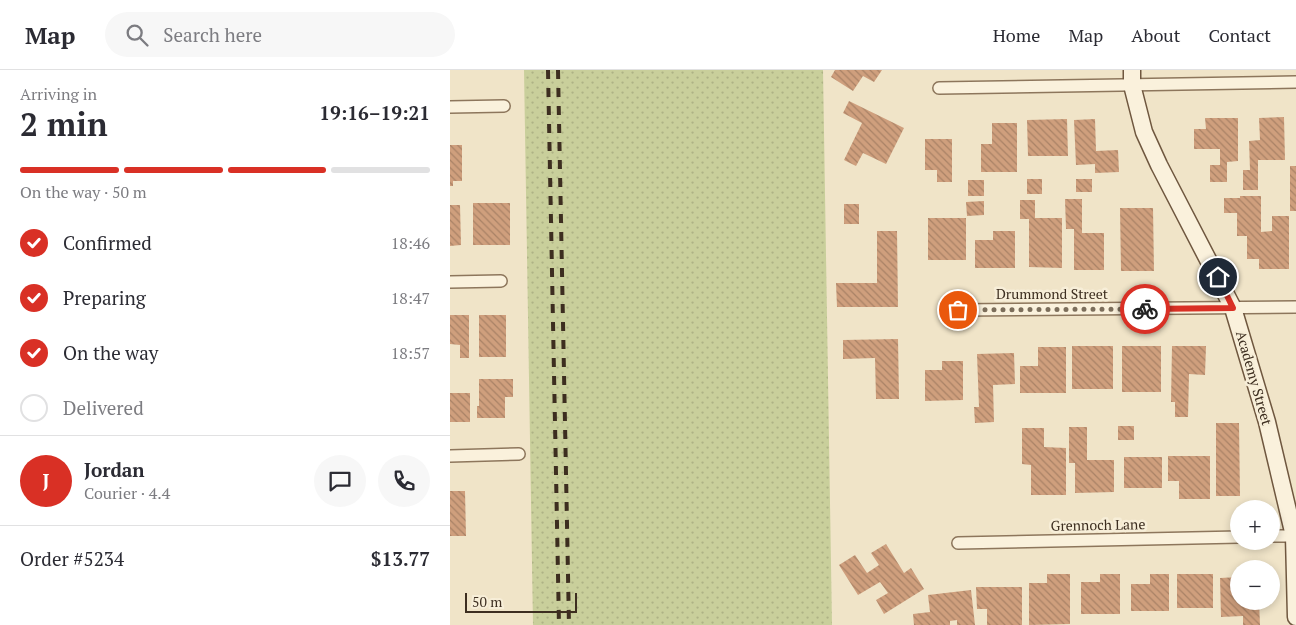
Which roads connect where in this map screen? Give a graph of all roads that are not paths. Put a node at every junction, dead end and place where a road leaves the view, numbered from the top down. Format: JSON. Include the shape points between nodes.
{"nodes":[{"id":1,"x":1132,"y":77,"type":"edge"},
{"id":2,"x":1296,"y":82,"type":"edge"},
{"id":3,"x":939,"y":88,"type":"dead end"},
{"id":4,"x":504,"y":106,"type":"dead end"},
{"id":5,"x":450,"y":107,"type":"edge"},
{"id":6,"x":501,"y":281,"type":"dead end"},
{"id":7,"x":450,"y":282,"type":"edge"},
{"id":8,"x":1296,"y":307,"type":"edge"},
{"id":9,"x":1233,"y":308,"type":"junction"},
{"id":10,"x":958,"y":310,"type":"dead end"},
{"id":11,"x":519,"y":454,"type":"dead end"},
{"id":12,"x":450,"y":456,"type":"edge"},
{"id":13,"x":1280,"y":536,"type":"edge"},
{"id":14,"x":1295,"y":536,"type":"edge"},
{"id":15,"x":1230,"y":537,"type":"edge"},
{"id":16,"x":958,"y":543,"type":"dead end"},
{"id":17,"x":1296,"y":617,"type":"edge"}],
"edges":[{"from":1,"to":2,"type":"street"},
{"from":1,"to":3,"type":"street"},
{"from":1,"to":9,"type":"street","name":"Academy Street","via":[[1144,132]]},
{"from":4,"to":5,"type":"street"},
{"from":6,"to":7,"type":"street"},
{"from":8,"to":9,"type":"street","name":"Drummond Street"},
{"from":9,"to":10,"type":"street","name":"Drummond Street"},
{"from":9,"to":14,"type":"street","name":"Academy Street","via":[[1267,422]]},
{"from":11,"to":12,"type":"street"},
{"from":13,"to":14,"type":"street"},
{"from":14,"to":17,"type":"street","name":"Academy Street"},
{"from":15,"to":16,"type":"street","name":"Grennoch Lane"}]}
